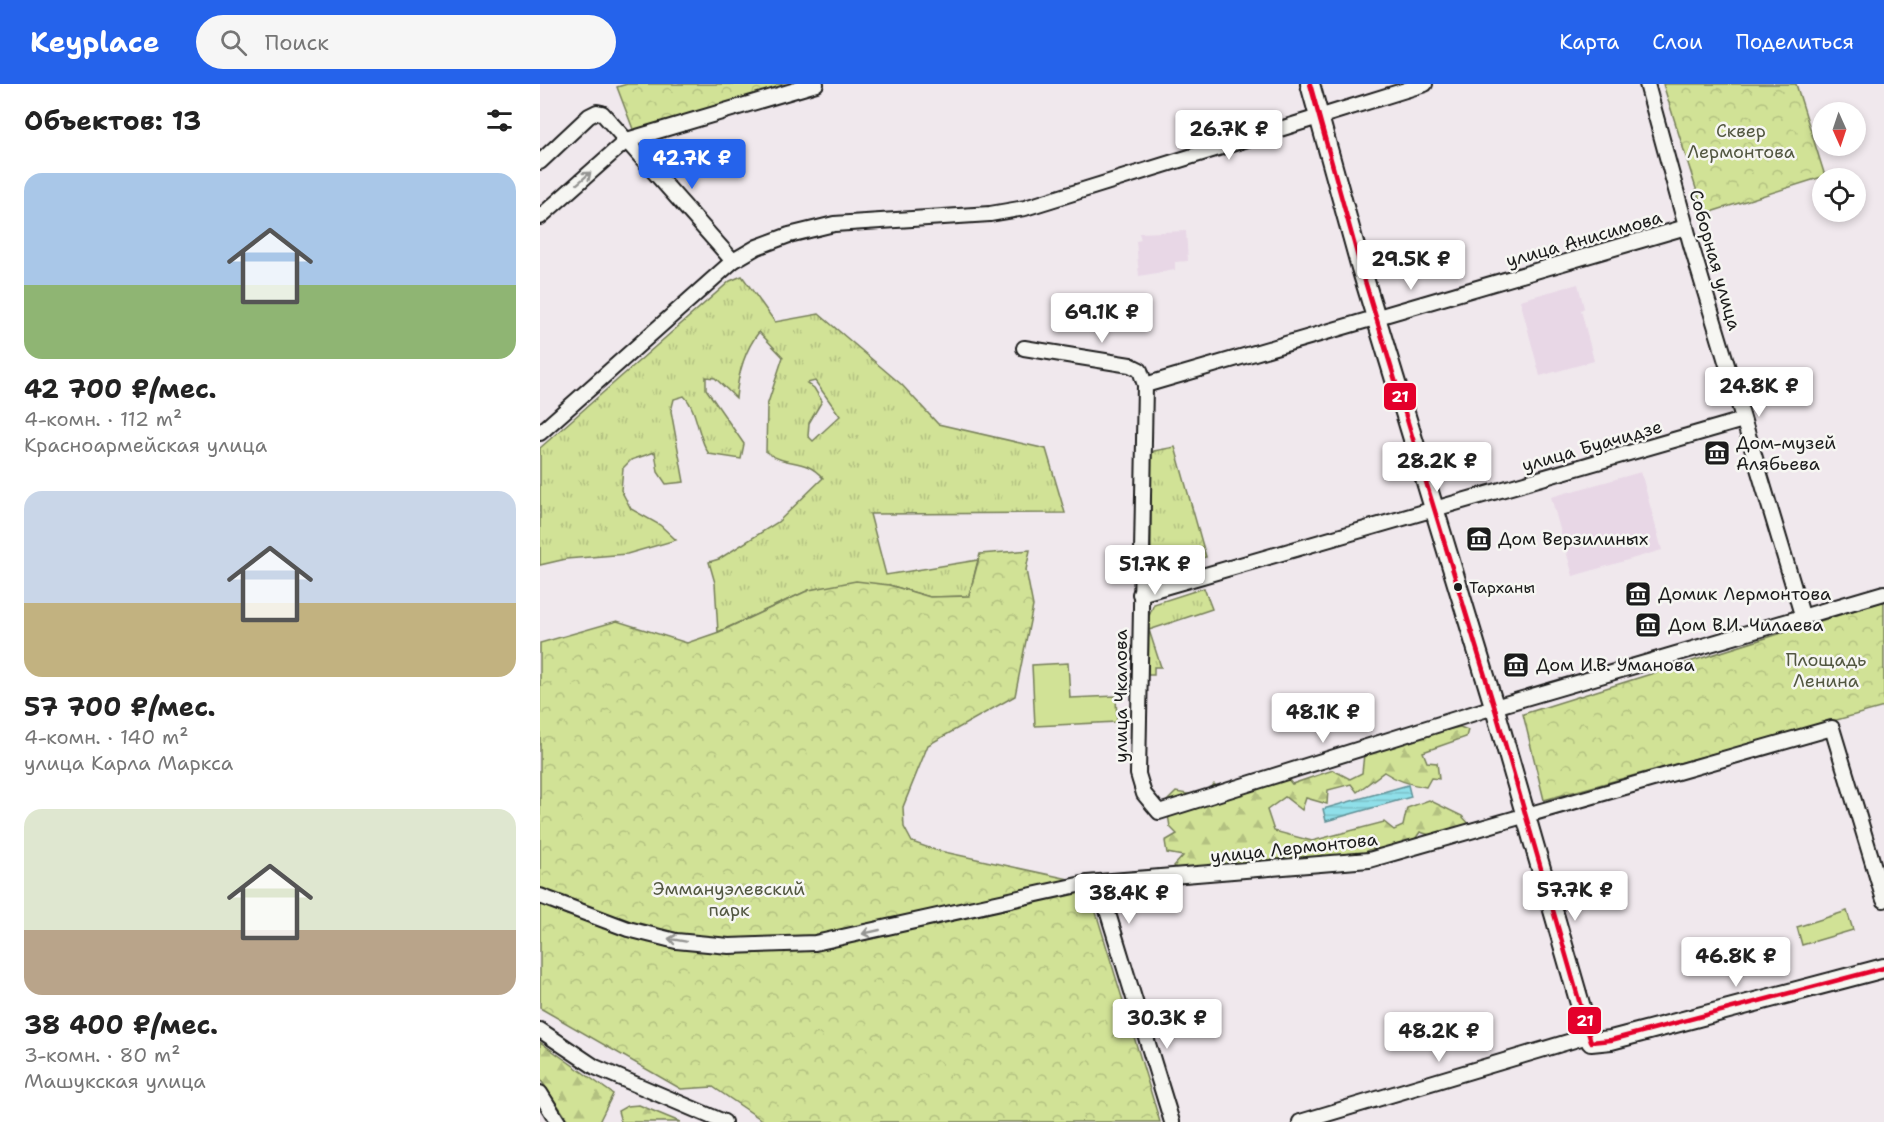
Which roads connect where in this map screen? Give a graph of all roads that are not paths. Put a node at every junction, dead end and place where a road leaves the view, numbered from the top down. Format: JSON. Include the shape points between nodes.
{"nodes":[{"id":1,"x":816,"y":84,"type":"edge"},
{"id":2,"x":1310,"y":84,"type":"edge"},
{"id":3,"x":1425,"y":84,"type":"edge"},
{"id":4,"x":1647,"y":84,"type":"edge"},
{"id":5,"x":1319,"y":117,"type":"junction"},
{"id":6,"x":627,"y":140,"type":"junction"},
{"id":7,"x":540,"y":162,"type":"edge"},
{"id":8,"x":540,"y":217,"type":"edge"},
{"id":9,"x":1686,"y":227,"type":"junction"},
{"id":10,"x":733,"y":261,"type":"junction"},
{"id":11,"x":1376,"y":318,"type":"junction"},
{"id":12,"x":1024,"y":348,"type":"dead end"},
{"id":13,"x":1145,"y":385,"type":"junction"},
{"id":14,"x":1743,"y":420,"type":"junction"},
{"id":15,"x":540,"y":433,"type":"edge"},
{"id":16,"x":1434,"y":511,"type":"junction"},
{"id":17,"x":1884,"y":593,"type":"edge"},
{"id":18,"x":1140,"y":594,"type":"junction"},
{"id":19,"x":1803,"y":618,"type":"junction"},
{"id":20,"x":1495,"y":709,"type":"junction"},
{"id":21,"x":1526,"y":816,"type":"junction"},
{"id":22,"x":1099,"y":884,"type":"junction"},
{"id":23,"x":540,"y":896,"type":"edge"},
{"id":24,"x":1884,"y":900,"type":"edge"},
{"id":25,"x":1884,"y":968,"type":"edge"},
{"id":26,"x":540,"y":1030,"type":"edge"},
{"id":27,"x":1593,"y":1040,"type":"junction"},
{"id":28,"x":540,"y":1093,"type":"edge"},
{"id":29,"x":558,"y":1122,"type":"edge"},
{"id":30,"x":724,"y":1122,"type":"edge"},
{"id":31,"x":1172,"y":1122,"type":"edge"},
{"id":32,"x":1300,"y":1122,"type":"edge"}],
"edges":[{"from":1,"to":6,"type":"street"},
{"from":2,"to":5,"type":"street"},
{"from":3,"to":5,"type":"street"},
{"from":4,"to":9,"type":"street","name":"Соборная улица"},
{"from":5,"to":10,"type":"street","via":[[1025,208],[990,214],[834,224],[789,235]]},
{"from":5,"to":11,"type":"street"},
{"from":6,"to":7,"type":"street","via":[[605,115],[597,112]]},
{"from":8,"to":6,"type":"street","one_way":true},
{"from":6,"to":10,"type":"street"},
{"from":9,"to":11,"type":"street","name":"улица Анисимова"},
{"from":9,"to":14,"type":"street","name":"Соборная улица"},
{"from":10,"to":15,"type":"street"},
{"from":11,"to":13,"type":"street","name":"улица Анисимова"},
{"from":11,"to":16,"type":"street"},
{"from":12,"to":13,"type":"street","via":[[1130,365],[1140,370]]},
{"from":13,"to":18,"type":"street","name":"улица Чкалова"},
{"from":14,"to":16,"type":"street","name":"улица Буачидзе"},
{"from":14,"to":19,"type":"street","name":"Соборная улица"},
{"from":16,"to":18,"type":"street","name":"улица Буачидзе"},
{"from":16,"to":20,"type":"street"},
{"from":17,"to":19,"type":"street"},
{"from":18,"to":20,"type":"street","name":"улица Чкалова","via":[[1138,774],[1144,794],[1159,812]]},
{"from":19,"to":20,"type":"street"},
{"from":20,"to":21,"type":"street"},
{"from":21,"to":22,"type":"street","name":"улица Лермонтова","via":[[1370,860]]},
{"from":21,"to":24,"type":"street","name":"улица Лермонтова","via":[[1832,728]]},
{"from":21,"to":27,"type":"street"},
{"from":22,"to":23,"type":"street","name":"улица Лермонтова","one_way":true,"via":[[1057,889],[815,943],[729,946],[676,941],[628,929]]},
{"from":22,"to":31,"type":"street"},
{"from":25,"to":27,"type":"street"},
{"from":26,"to":30,"type":"street","via":[[595,1066]]},
{"from":27,"to":32,"type":"street"},
{"from":28,"to":29,"type":"street"}]}
